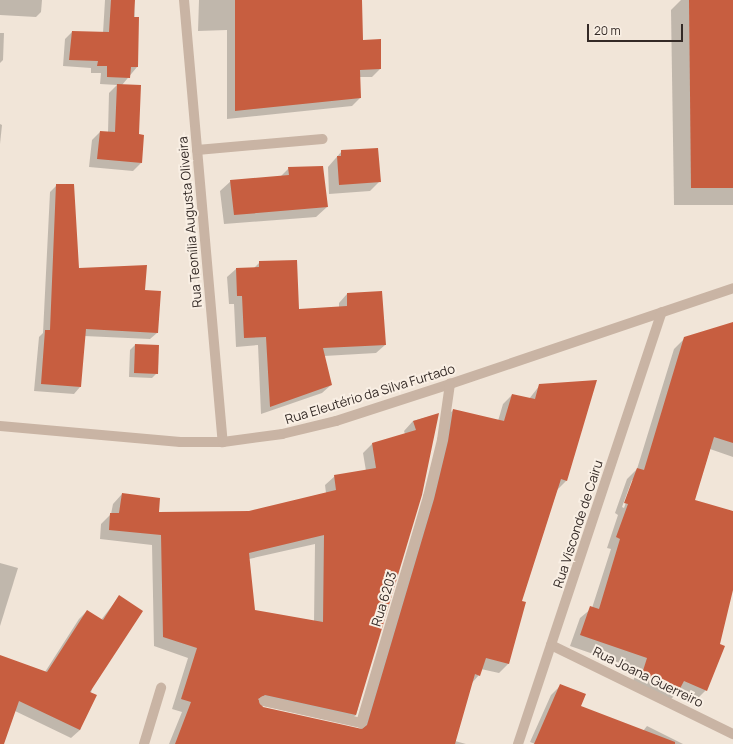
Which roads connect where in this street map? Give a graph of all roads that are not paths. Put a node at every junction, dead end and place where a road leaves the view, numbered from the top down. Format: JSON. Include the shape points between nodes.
{"nodes":[{"id":1,"x":184,"y":0,"type":"edge"},
{"id":2,"x":323,"y":139,"type":"dead end"},
{"id":3,"x":197,"y":150,"type":"junction"},
{"id":4,"x":733,"y":288,"type":"edge"},
{"id":5,"x":662,"y":312,"type":"junction"},
{"id":6,"x":450,"y":384,"type":"junction"},
{"id":7,"x":0,"y":426,"type":"edge"},
{"id":8,"x":223,"y":442,"type":"junction"},
{"id":9,"x":551,"y":645,"type":"junction"},
{"id":10,"x":161,"y":688,"type":"dead end"},
{"id":11,"x":264,"y":701,"type":"dead end"},
{"id":12,"x":733,"y":734,"type":"edge"},
{"id":13,"x":144,"y":744,"type":"edge"},
{"id":14,"x":518,"y":744,"type":"edge"}],
"edges":[{"from":1,"to":3,"type":"street","name":"Rua Teonília Augusta Oliveira"},
{"from":2,"to":3,"type":"street"},
{"from":3,"to":8,"type":"street","name":"Rua Teonília Augusta Oliveira"},
{"from":4,"to":5,"type":"street","name":"Rua Eleutério da Silva Furtado"},
{"from":5,"to":6,"type":"street","name":"Rua Eleutério da Silva Furtado"},
{"from":5,"to":9,"type":"street","name":"Rua Visconde de Cairu"},
{"from":6,"to":8,"type":"street","name":"Rua Eleutério da Silva Furtado","via":[[336,421],[282,434]]},
{"from":6,"to":11,"type":"street","name":"Rua 6203","via":[[442,440],[428,497],[361,722]]},
{"from":7,"to":8,"type":"street","name":"Rua Eleutério da Silva Furtado","via":[[180,442]]},
{"from":9,"to":12,"type":"street","name":"Rua Joana Guerreiro"},
{"from":9,"to":14,"type":"street","name":"Rua Visconde de Cairu"},
{"from":10,"to":13,"type":"street"}]}
